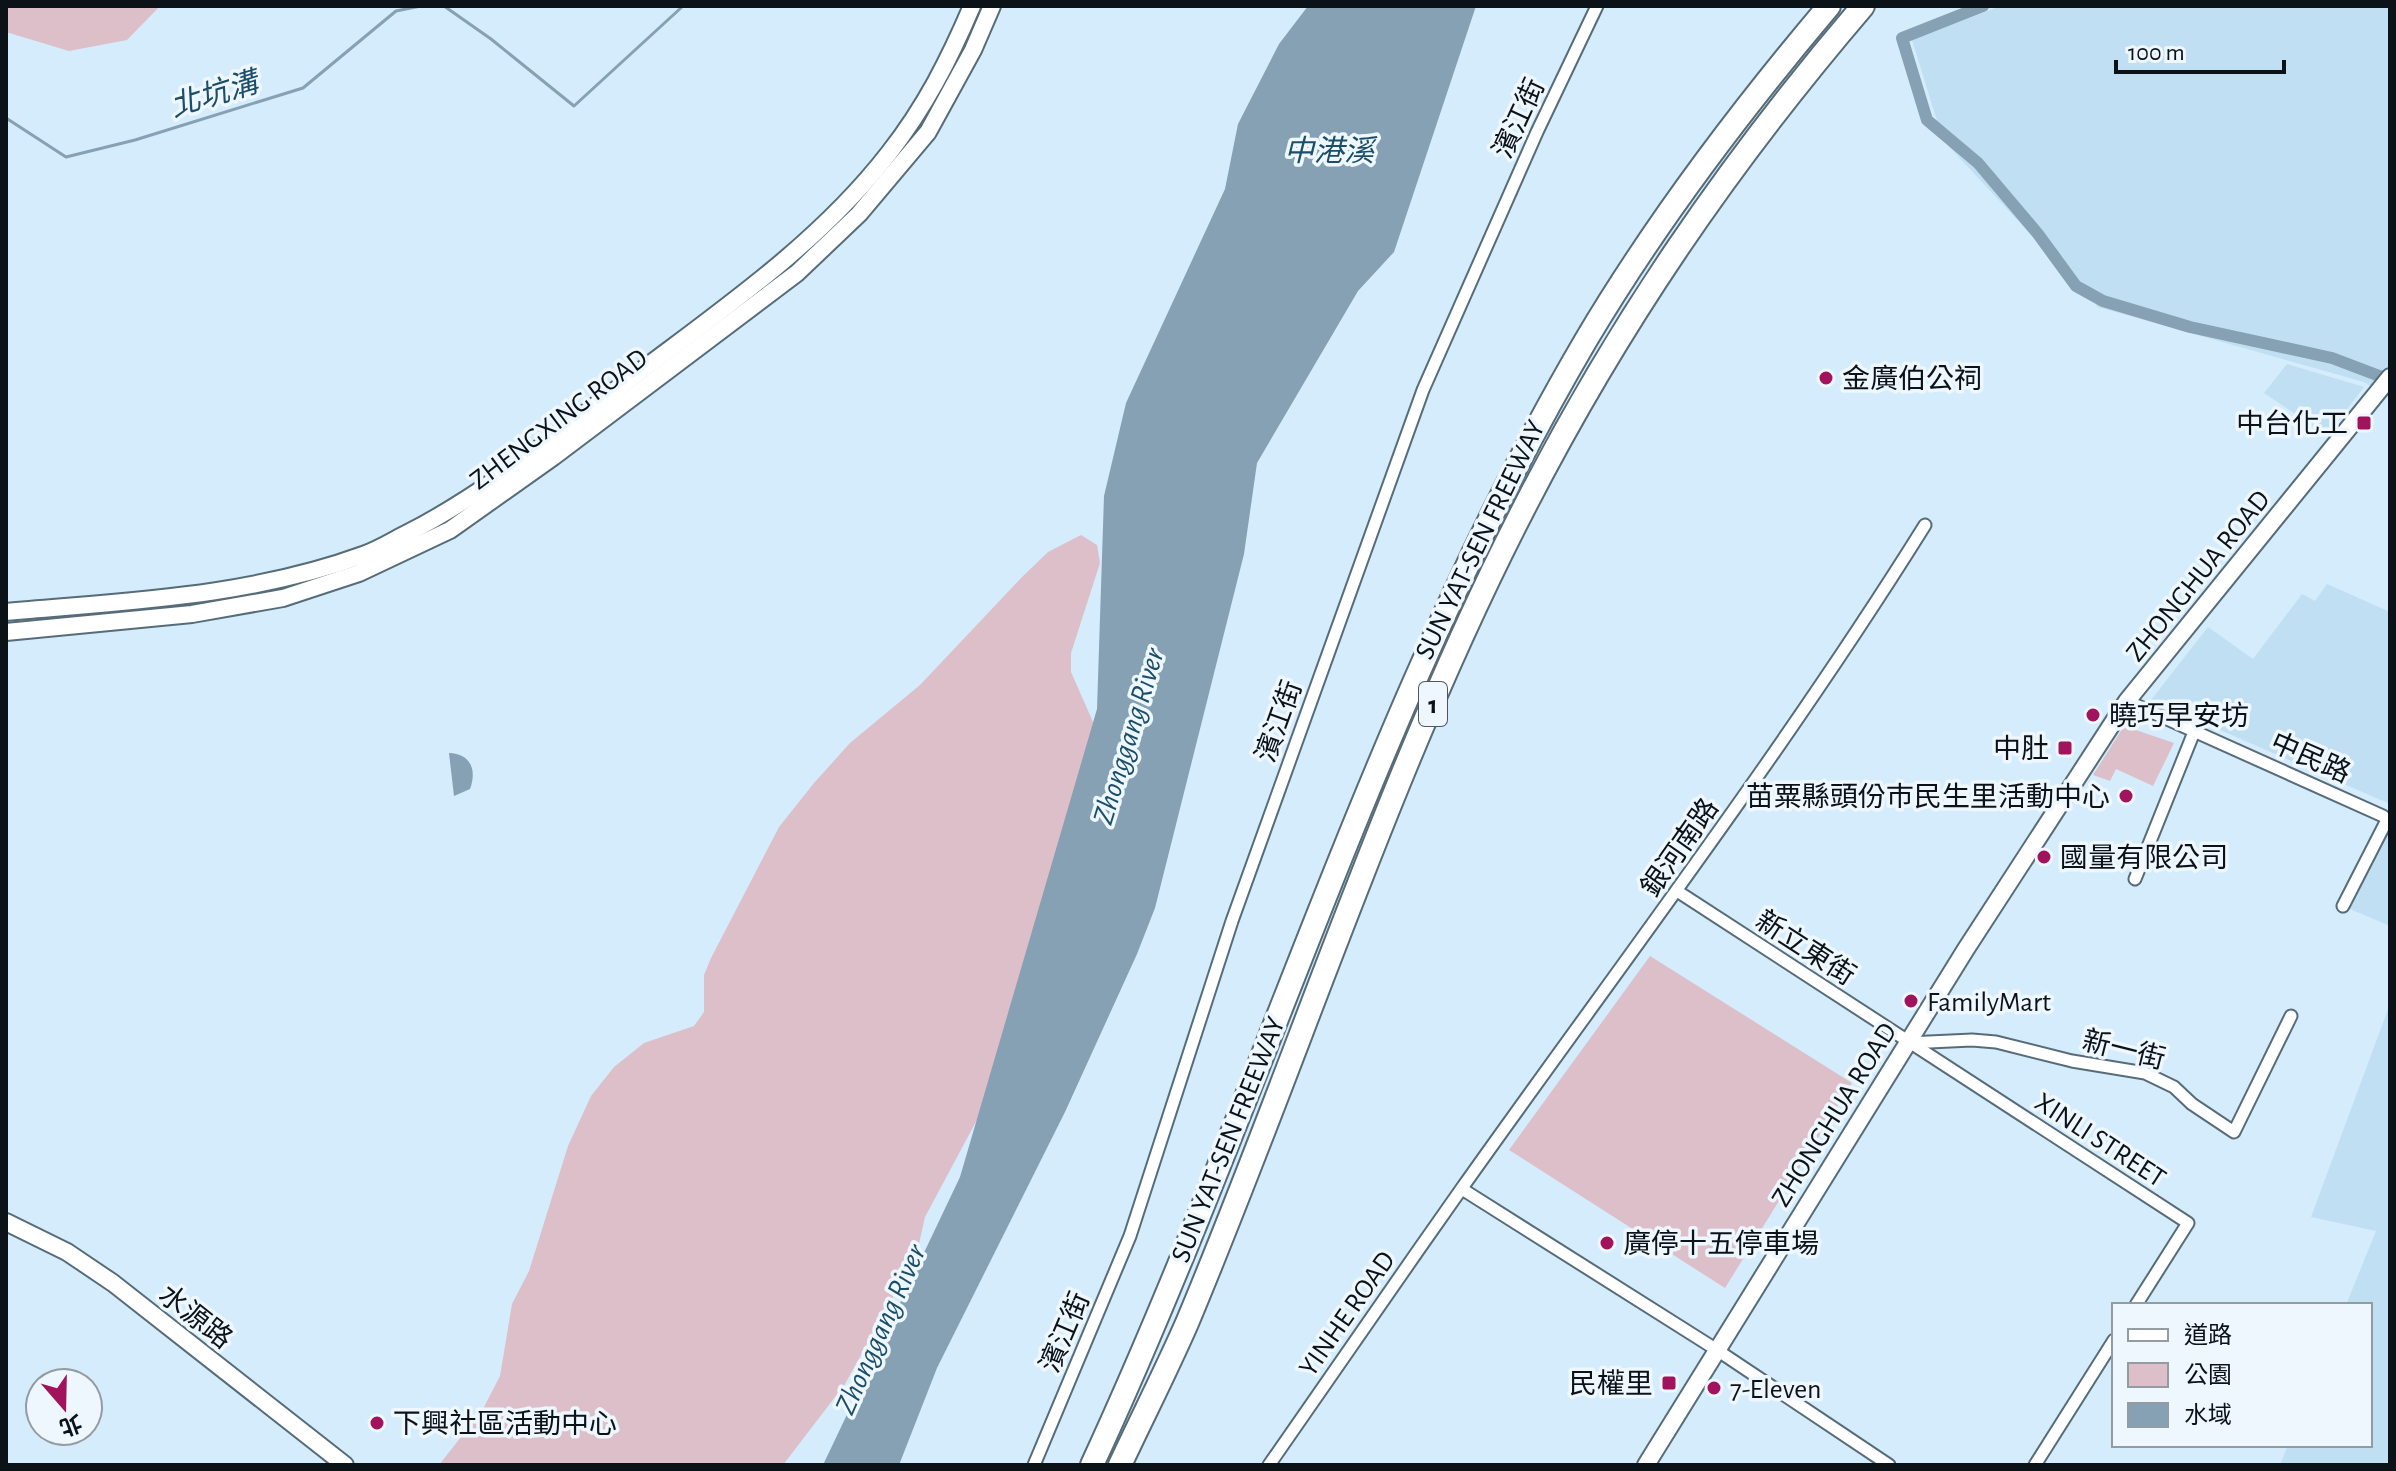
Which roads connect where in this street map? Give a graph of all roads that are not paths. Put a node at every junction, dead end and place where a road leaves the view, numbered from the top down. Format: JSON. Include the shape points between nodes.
{"nodes":[{"id":1,"x":972,"y":6,"type":"edge"},
{"id":2,"x":992,"y":6,"type":"edge"},
{"id":3,"x":1597,"y":6,"type":"edge"},
{"id":4,"x":1829,"y":6,"type":"edge"},
{"id":5,"x":1863,"y":6,"type":"edge"},
{"id":6,"x":2386,"y":382,"type":"edge"},
{"id":7,"x":1925,"y":525,"type":"dead end"},
{"id":8,"x":6,"y":612,"type":"edge"},
{"id":9,"x":6,"y":632,"type":"edge"},
{"id":10,"x":2127,"y":701,"type":"junction"},
{"id":11,"x":2194,"y":732,"type":"junction"},
{"id":12,"x":2135,"y":879,"type":"dead end"},
{"id":13,"x":1677,"y":891,"type":"junction"},
{"id":14,"x":2343,"y":906,"type":"dead end"},
{"id":15,"x":2291,"y":1016,"type":"dead end"},
{"id":16,"x":1908,"y":1044,"type":"junction"},
{"id":17,"x":1462,"y":1189,"type":"junction"},
{"id":18,"x":6,"y":1222,"type":"edge"},
{"id":19,"x":2137,"y":1303,"type":"edge"},
{"id":20,"x":2112,"y":1344,"type":"edge"},
{"id":21,"x":1717,"y":1350,"type":"junction"},
{"id":22,"x":345,"y":1465,"type":"edge"},
{"id":23,"x":1034,"y":1465,"type":"edge"},
{"id":24,"x":1092,"y":1465,"type":"edge"},
{"id":25,"x":1120,"y":1465,"type":"edge"},
{"id":26,"x":1269,"y":1465,"type":"edge"},
{"id":27,"x":1646,"y":1465,"type":"edge"},
{"id":28,"x":1889,"y":1465,"type":"edge"},
{"id":29,"x":2035,"y":1465,"type":"edge"}],
"edges":[{"from":1,"to":8,"type":"main road","name":"ZHENGXING ROAD","via":[[926,104],[829,220],[740,295],[447,513],[366,554],[288,579],[206,594]]},
{"from":2,"to":9,"type":"main road","name":"ZHENGXING ROAD","via":[[928,132],[859,214],[797,273],[450,530],[359,573],[283,598],[192,614]]},
{"from":3,"to":23,"type":"street","name":"濱江街","via":[[1423,390],[1232,921],[1130,1236]]},
{"from":4,"to":24,"type":"highway","name":"SUN YAT-SEN FREEWAY","number":"1","via":[[1646,247],[1581,349],[1492,518],[1412,686],[1163,1305]]},
{"from":5,"to":25,"type":"highway","name":"SUN YAT-SEN FREEWAY","number":"1","via":[[1801,79],[1683,238],[1597,375],[1519,517],[1439,689],[1185,1326]]},
{"from":6,"to":10,"type":"main road","name":"ZHONGHUA ROAD"},
{"from":7,"to":13,"type":"street","name":"銀河南路"},
{"from":10,"to":11,"type":"street","name":"中民路"},
{"from":10,"to":16,"type":"main road","name":"ZHONGHUA ROAD"},
{"from":11,"to":12,"type":"street"},
{"from":11,"to":14,"type":"street","name":"中民路","via":[[2387,820]]},
{"from":13,"to":16,"type":"street","name":"新立東街"},
{"from":13,"to":17,"type":"street","name":"銀河南路"},
{"from":15,"to":16,"type":"street","name":"新一街","via":[[2234,1132],[2174,1087],[2145,1073],[1996,1042]]},
{"from":16,"to":19,"type":"street","name":"XINLI STREET","via":[[2188,1223]]},
{"from":16,"to":21,"type":"main road","name":"ZHONGHUA ROAD"},
{"from":17,"to":21,"type":"street"},
{"from":17,"to":26,"type":"street","name":"YINHE ROAD"},
{"from":18,"to":22,"type":"main road","name":"水源路","via":[[67,1252],[113,1283]]},
{"from":20,"to":29,"type":"street"},
{"from":21,"to":27,"type":"main road","name":"ZHONGHUA ROAD"},
{"from":21,"to":28,"type":"street"}]}
